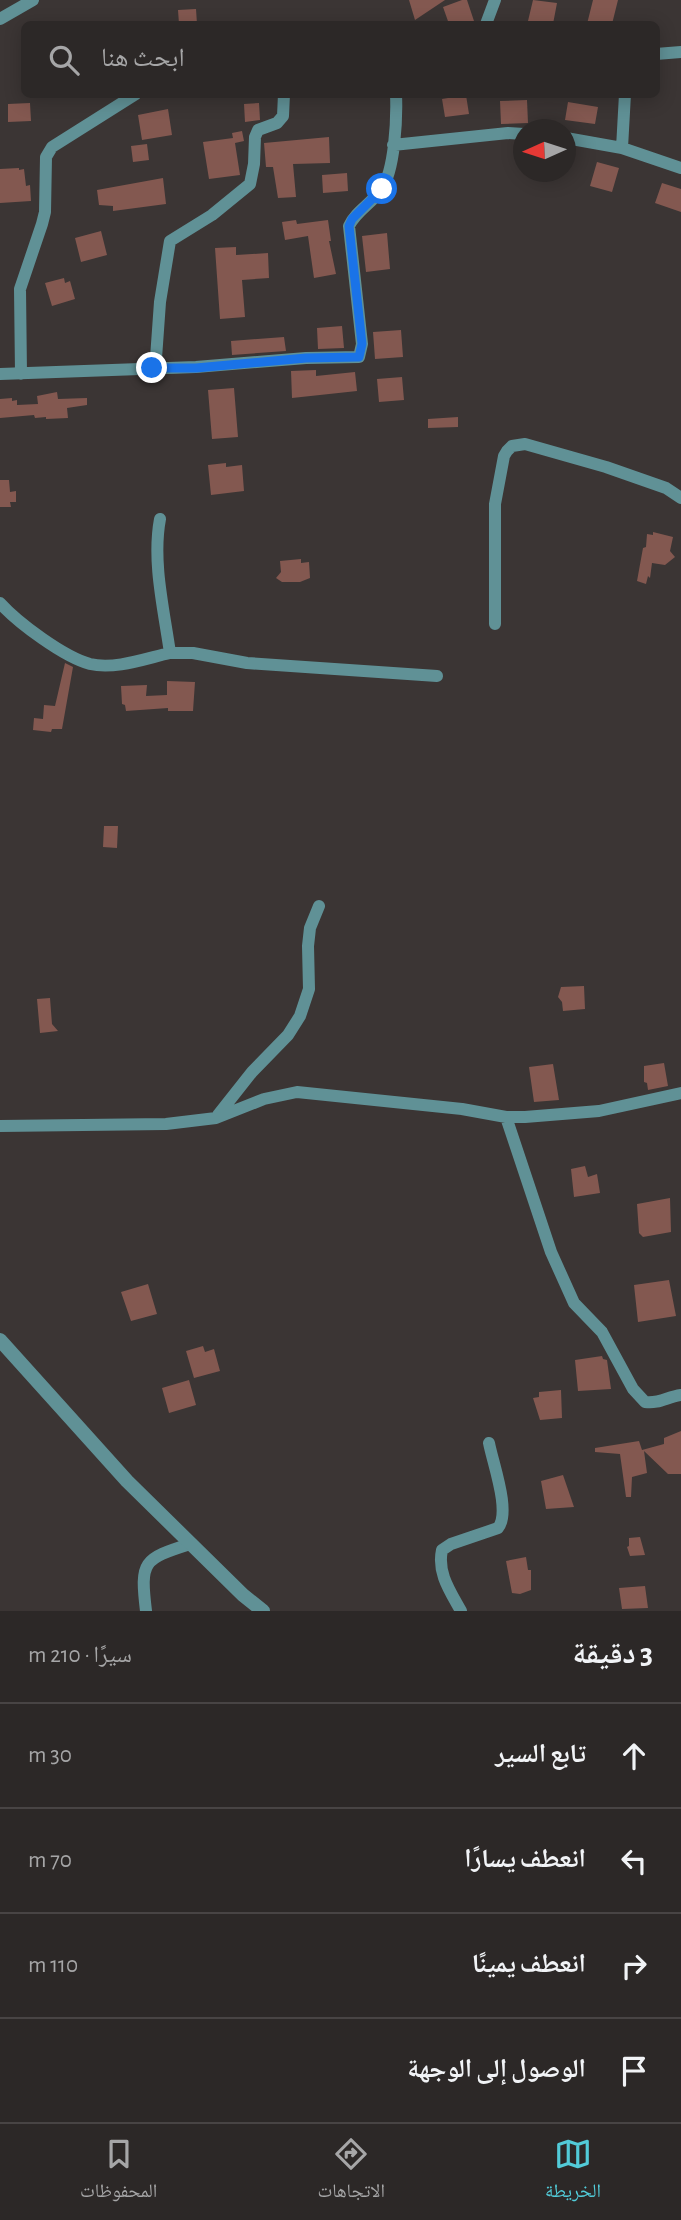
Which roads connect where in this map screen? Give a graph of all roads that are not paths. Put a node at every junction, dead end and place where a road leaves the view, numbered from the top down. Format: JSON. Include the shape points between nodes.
{"nodes":[{"id":1,"x":33,"y":0,"type":"edge"},
{"id":2,"x":495,"y":0,"type":"edge"},
{"id":3,"x":0,"y":19,"type":"edge"},
{"id":4,"x":487,"y":21,"type":"edge"},
{"id":5,"x":681,"y":52,"type":"edge"},
{"id":6,"x":660,"y":54,"type":"edge"},
{"id":7,"x":130,"y":98,"type":"edge"},
{"id":8,"x":284,"y":98,"type":"edge"},
{"id":9,"x":396,"y":98,"type":"edge"},
{"id":10,"x":625,"y":98,"type":"edge"},
{"id":11,"x":513,"y":133,"type":"edge"},
{"id":12,"x":576,"y":140,"type":"edge"},
{"id":13,"x":393,"y":145,"type":"junction"},
{"id":14,"x":622,"y":148,"type":"junction"},
{"id":15,"x":681,"y":168,"type":"edge"},
{"id":16,"x":152,"y":368,"type":"junction"},
{"id":17,"x":21,"y":373,"type":"junction"},
{"id":18,"x":0,"y":374,"type":"edge"},
{"id":19,"x":681,"y":498,"type":"edge"},
{"id":20,"x":160,"y":519,"type":"dead end"},
{"id":21,"x":0,"y":603,"type":"edge"},
{"id":22,"x":495,"y":624,"type":"dead end"},
{"id":23,"x":170,"y":653,"type":"junction"},
{"id":24,"x":438,"y":676,"type":"dead end"},
{"id":25,"x":319,"y":906,"type":"dead end"},
{"id":26,"x":681,"y":1093,"type":"edge"},
{"id":27,"x":506,"y":1117,"type":"junction"},
{"id":28,"x":216,"y":1118,"type":"junction"},
{"id":29,"x":0,"y":1126,"type":"edge"},
{"id":30,"x":0,"y":1340,"type":"edge"},
{"id":31,"x":681,"y":1395,"type":"edge"},
{"id":32,"x":489,"y":1443,"type":"dead end"},
{"id":33,"x":190,"y":1544,"type":"junction"},
{"id":34,"x":146,"y":1611,"type":"edge"},
{"id":35,"x":263,"y":1611,"type":"edge"},
{"id":36,"x":461,"y":1611,"type":"edge"}],
"edges":[{"from":1,"to":3,"type":"street"},
{"from":2,"to":4,"type":"street"},
{"from":5,"to":6,"type":"street"},
{"from":7,"to":17,"type":"street","via":[[52,146],[46,157],[45,212],[20,289]]},
{"from":8,"to":16,"type":"street","via":[[283,117],[258,130],[250,184],[170,241]]},
{"from":9,"to":13,"type":"street"},
{"from":10,"to":14,"type":"street"},
{"from":11,"to":13,"type":"street"},
{"from":12,"to":14,"type":"street"},
{"from":13,"to":16,"type":"street","via":[[382,189],[349,226],[362,344],[359,357]]},
{"from":14,"to":15,"type":"street"},
{"from":16,"to":17,"type":"street"},
{"from":17,"to":18,"type":"street"},
{"from":19,"to":22,"type":"street","via":[[666,488],[563,453],[525,444],[512,446],[504,456],[495,504]]},
{"from":20,"to":23,"type":"street","via":[[158,559]]},
{"from":21,"to":23,"type":"street","via":[[58,649],[91,664],[130,663]]},
{"from":23,"to":24,"type":"street"},
{"from":25,"to":28,"type":"street","via":[[310,928],[309,989],[300,1016]]},
{"from":26,"to":27,"type":"street","via":[[599,1111]]},
{"from":27,"to":28,"type":"street","via":[[298,1092],[264,1099]]},
{"from":27,"to":31,"type":"street","via":[[551,1252],[574,1303],[602,1332],[645,1402],[657,1404]]},
{"from":28,"to":29,"type":"street","via":[[166,1124]]},
{"from":30,"to":33,"type":"street","via":[[127,1482]]},
{"from":32,"to":36,"type":"street","via":[[502,1523],[451,1544],[442,1550],[439,1564]]},
{"from":33,"to":34,"type":"street","via":[[157,1554],[146,1566]]},
{"from":33,"to":35,"type":"street"}]}
